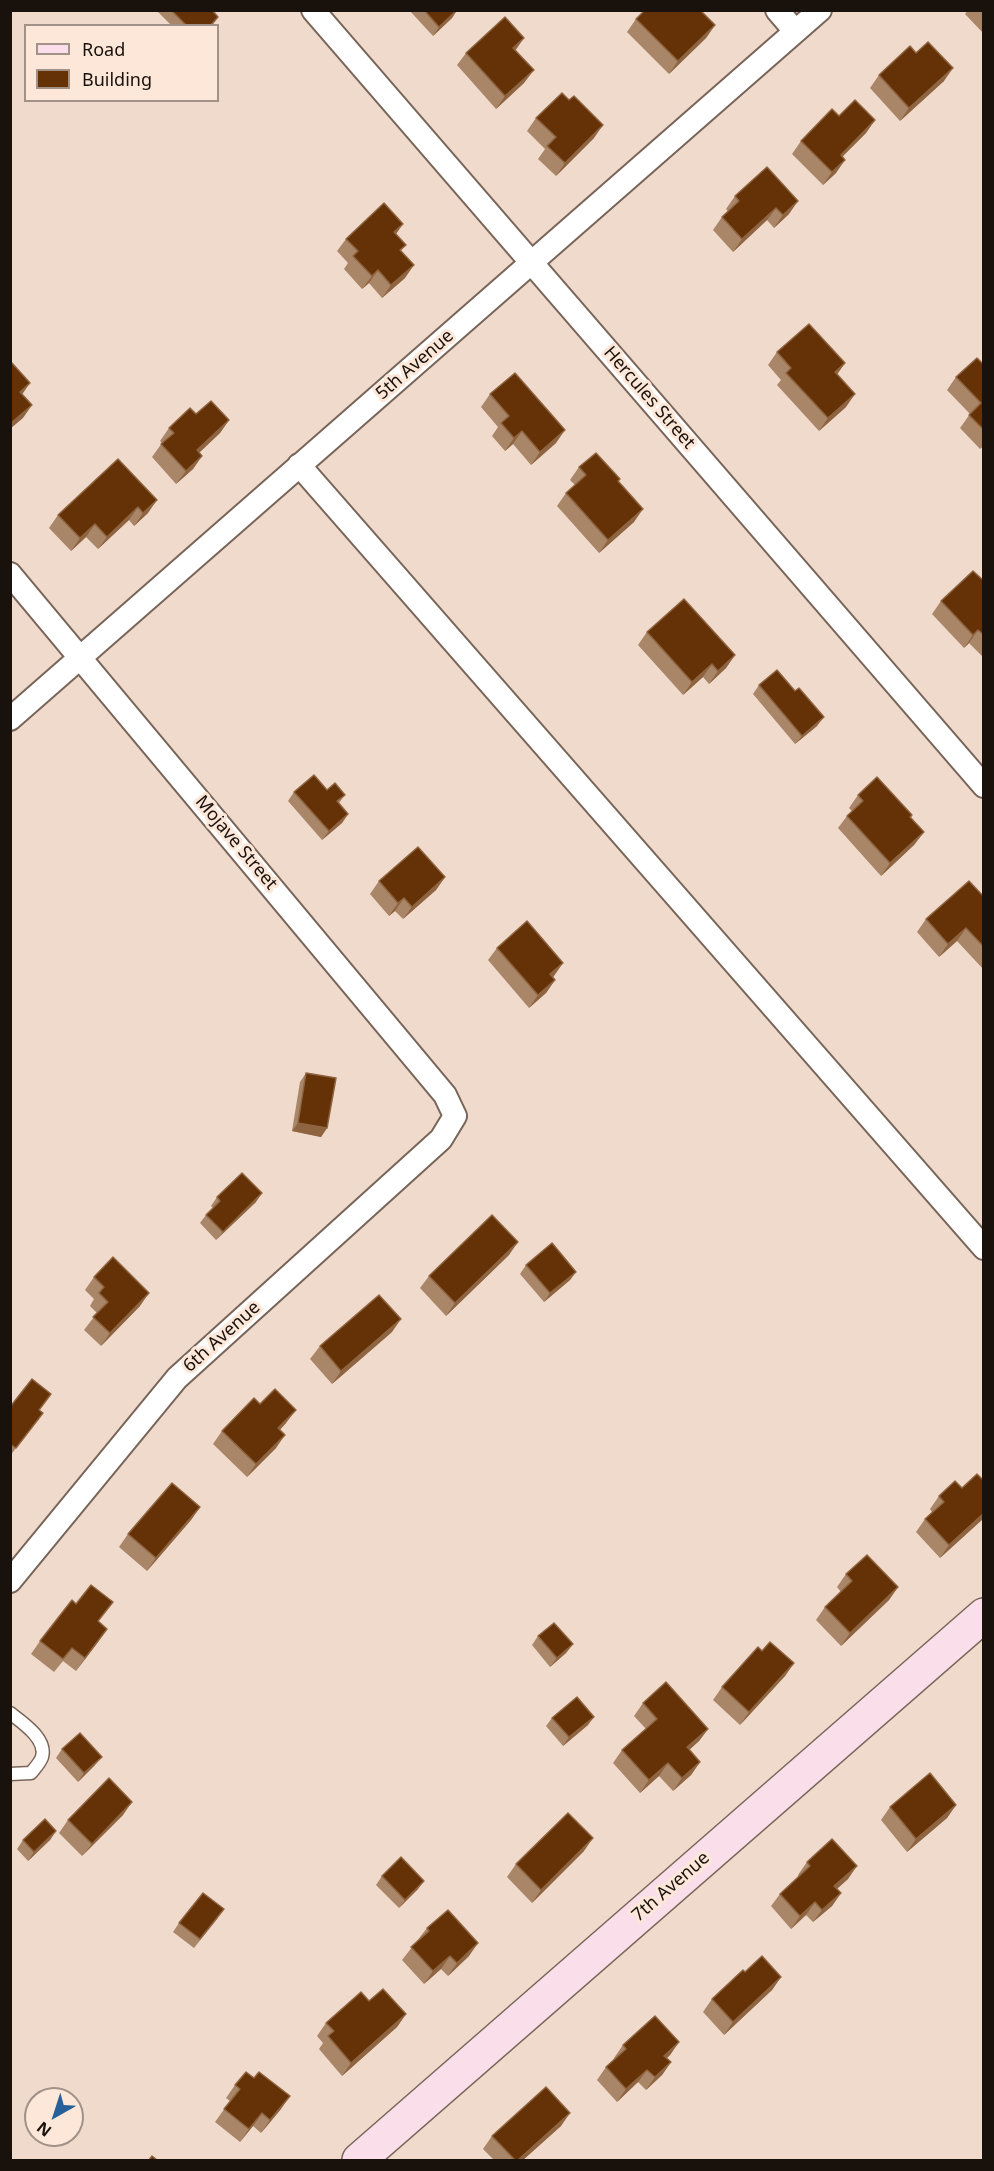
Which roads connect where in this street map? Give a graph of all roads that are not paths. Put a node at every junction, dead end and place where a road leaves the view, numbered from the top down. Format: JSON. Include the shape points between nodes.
{"nodes":[{"id":1,"x":313,"y":10,"type":"edge"},
{"id":2,"x":777,"y":10,"type":"edge"},
{"id":3,"x":820,"y":10,"type":"edge"},
{"id":4,"x":795,"y":31,"type":"junction"},
{"id":5,"x":533,"y":263,"type":"junction"},
{"id":6,"x":299,"y":465,"type":"junction"},
{"id":7,"x":10,"y":574,"type":"edge"},
{"id":8,"x":80,"y":657,"type":"junction"},
{"id":9,"x":10,"y":719,"type":"edge"},
{"id":10,"x":984,"y":786,"type":"edge"},
{"id":11,"x":455,"y":1116,"type":"joint"},
{"id":12,"x":984,"y":1248,"type":"edge"},
{"id":13,"x":10,"y":1581,"type":"edge"},
{"id":14,"x":984,"y":1615,"type":"edge"},
{"id":15,"x":10,"y":1713,"type":"edge"},
{"id":16,"x":10,"y":1774,"type":"edge"},
{"id":17,"x":359,"y":2160,"type":"edge"}],
"edges":[{"from":1,"to":5,"type":"street","name":"Hercules Street"},
{"from":2,"to":4,"type":"street"},
{"from":3,"to":4,"type":"street","name":"5th Avenue"},
{"from":4,"to":5,"type":"street","name":"5th Avenue"},
{"from":5,"to":6,"type":"street","name":"5th Avenue"},
{"from":5,"to":10,"type":"street","name":"Hercules Street"},
{"from":6,"to":8,"type":"street","name":"5th Avenue"},
{"from":6,"to":12,"type":"street"},
{"from":7,"to":8,"type":"street","name":"Mojave Street"},
{"from":8,"to":9,"type":"street","name":"5th Avenue"},
{"from":8,"to":11,"type":"street","name":"Mojave Street","via":[[446,1095]]},
{"from":11,"to":13,"type":"street","name":"6th Avenue","via":[[441,1139],[177,1378]]},
{"from":14,"to":17,"type":"street","name":"7th Avenue"},
{"from":15,"to":16,"type":"lane","via":[[42,1744],[42,1757],[31,1773]]}]}
